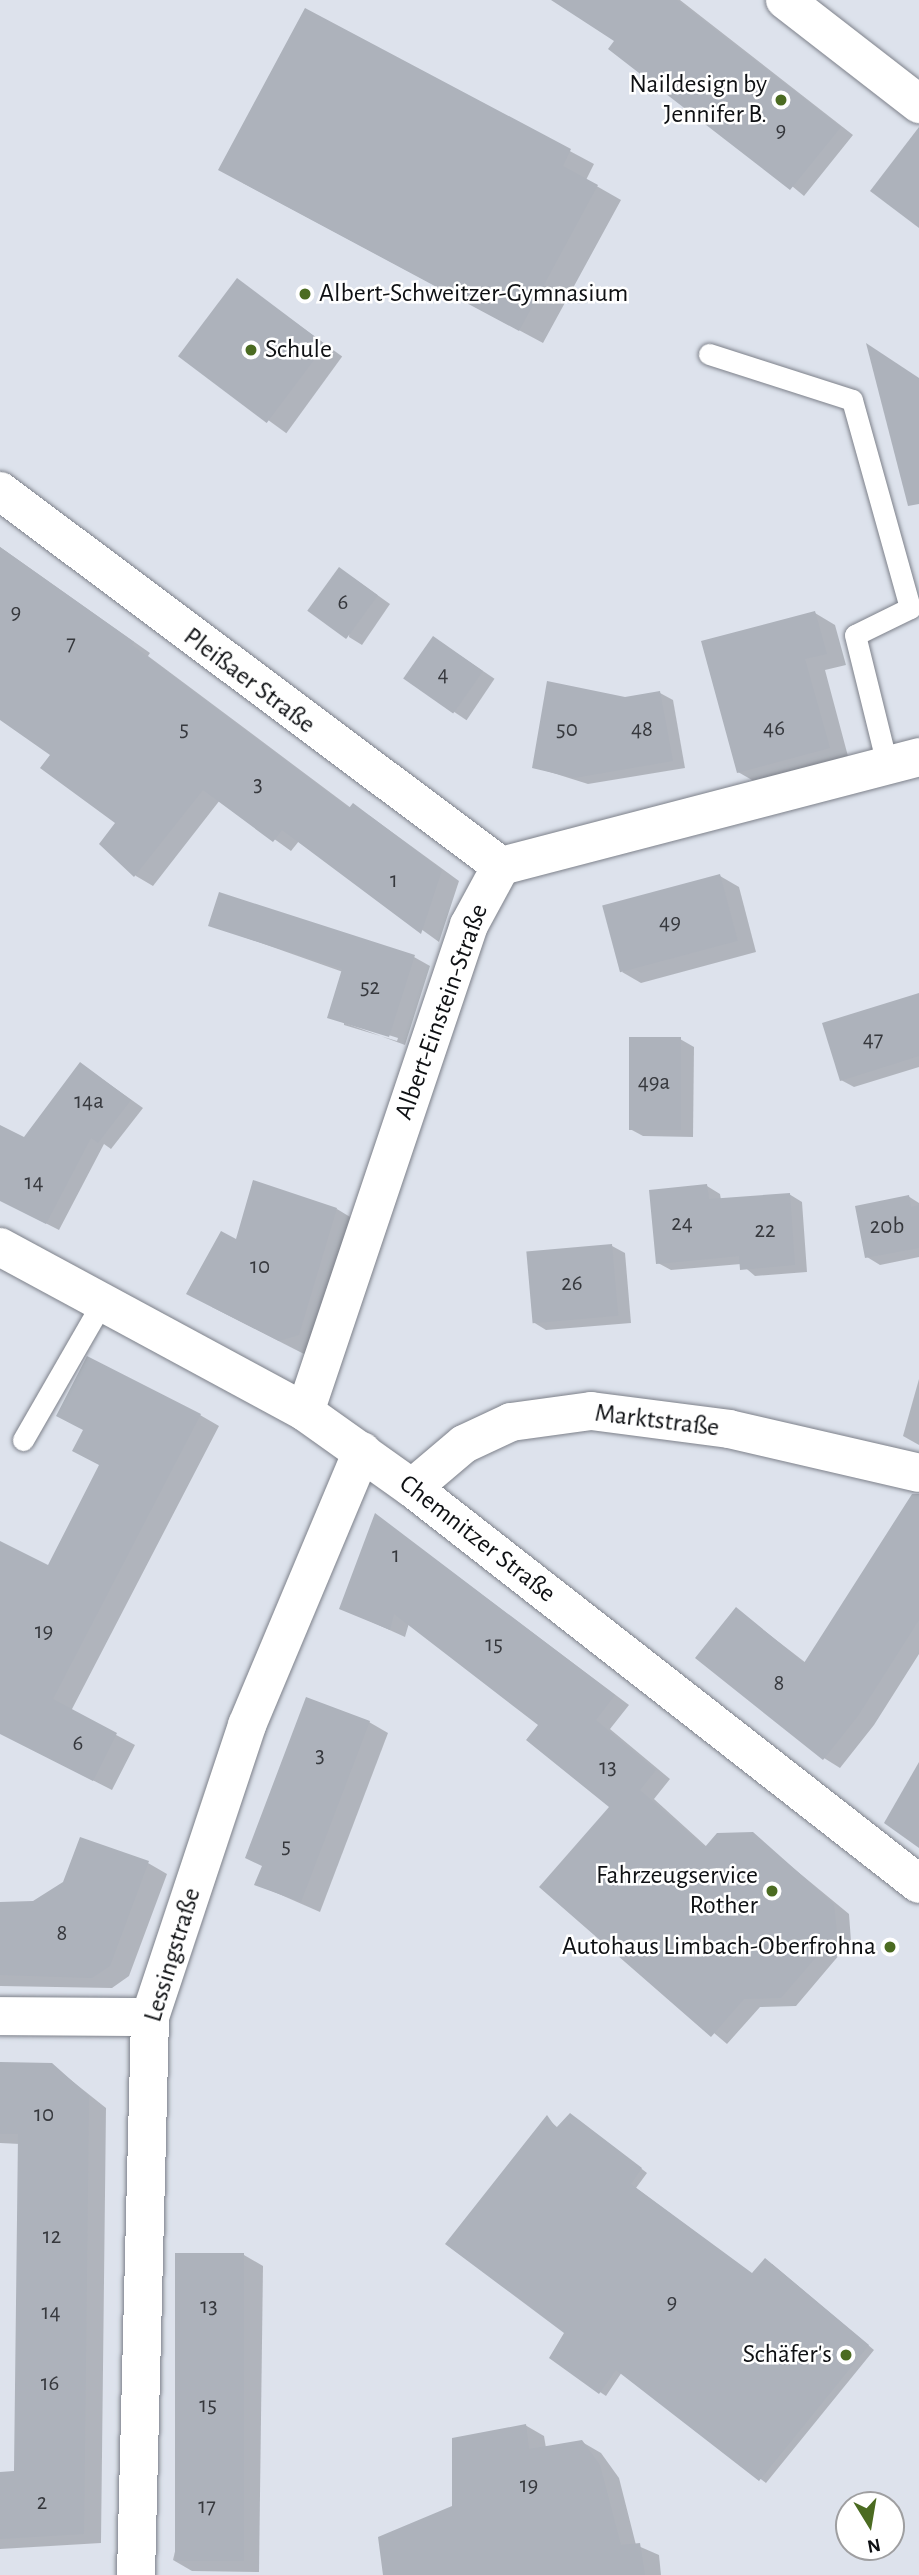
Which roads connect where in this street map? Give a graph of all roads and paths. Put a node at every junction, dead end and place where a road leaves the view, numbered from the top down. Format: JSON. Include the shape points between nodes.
{"nodes":[{"id":1,"x":785,"y":0,"type":"edge"},
{"id":2,"x":919,"y":104,"type":"edge"},
{"id":3,"x":709,"y":354,"type":"dead end"},
{"id":4,"x":0,"y":491,"type":"edge"},
{"id":5,"x":903,"y":761,"type":"edge"},
{"id":6,"x":500,"y":866,"type":"junction"},
{"id":7,"x":0,"y":1247,"type":"edge"},
{"id":8,"x":103,"y":1301,"type":"junction"},
{"id":9,"x":306,"y":1412,"type":"junction"},
{"id":10,"x":23,"y":1440,"type":"dead end"},
{"id":11,"x":362,"y":1451,"type":"junction"},
{"id":12,"x":919,"y":1473,"type":"edge"},
{"id":13,"x":412,"y":1488,"type":"junction"},
{"id":14,"x":919,"y":1884,"type":"edge"},
{"id":15,"x":0,"y":2016,"type":"edge"},
{"id":16,"x":150,"y":2017,"type":"junction"},
{"id":17,"x":136,"y":2575,"type":"edge"}],
"edges":[{"from":1,"to":2,"type":"street"},
{"from":3,"to":5,"type":"lane","via":[[852,400],[910,608],[855,635]]},
{"from":4,"to":6,"type":"street","name":"Pleißaer Straße"},
{"from":5,"to":6,"type":"street"},
{"from":6,"to":9,"type":"street","name":"Albert-Einstein-Straße","via":[[469,925]]},
{"from":7,"to":8,"type":"street","name":"Chemnitzer Straße"},
{"from":8,"to":9,"type":"street","name":"Chemnitzer Straße"},
{"from":8,"to":10,"type":"lane"},
{"from":9,"to":11,"type":"street","name":"Chemnitzer Straße"},
{"from":11,"to":13,"type":"street","name":"Chemnitzer Straße"},
{"from":11,"to":16,"type":"street","name":"Lessingstraße","via":[[247,1725]]},
{"from":12,"to":13,"type":"street","name":"Marktstraße","via":[[729,1429],[591,1411],[511,1422],[464,1444]]},
{"from":13,"to":14,"type":"street","name":"Chemnitzer Straße"},
{"from":15,"to":16,"type":"street"},
{"from":16,"to":17,"type":"street","name":"Lessingstraße"}]}
